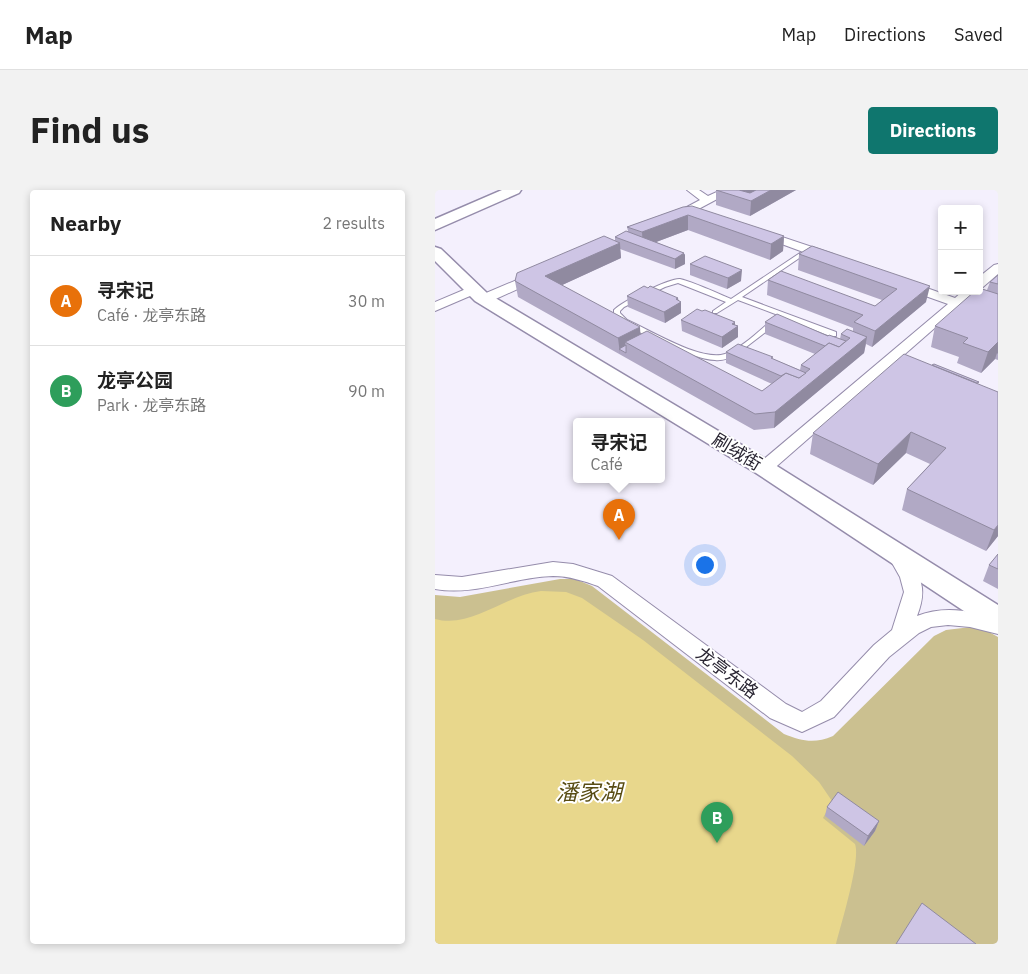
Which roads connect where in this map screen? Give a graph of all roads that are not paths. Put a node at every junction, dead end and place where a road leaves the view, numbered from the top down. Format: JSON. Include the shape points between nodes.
{"nodes":[{"id":1,"x":514,"y":190,"type":"edge"},
{"id":2,"x":692,"y":190,"type":"edge"},
{"id":3,"x":729,"y":190,"type":"edge"},
{"id":4,"x":708,"y":202,"type":"junction"},
{"id":5,"x":693,"y":209,"type":"junction"},
{"id":6,"x":710,"y":215,"type":"edge"},
{"id":7,"x":662,"y":224,"type":"edge"},
{"id":8,"x":435,"y":225,"type":"edge"},
{"id":9,"x":746,"y":228,"type":"edge"},
{"id":10,"x":808,"y":250,"type":"junction"},
{"id":11,"x":435,"y":252,"type":"edge"},
{"id":12,"x":836,"y":260,"type":"edge"},
{"id":13,"x":998,"y":268,"type":"edge"},
{"id":14,"x":545,"y":272,"type":"edge"},
{"id":15,"x":892,"y":280,"type":"edge"},
{"id":16,"x":983,"y":281,"type":"edge"},
{"id":17,"x":479,"y":294,"type":"junction"},
{"id":18,"x":966,"y":295,"type":"edge"},
{"id":19,"x":734,"y":299,"type":"junction"},
{"id":20,"x":957,"y":303,"type":"junction"},
{"id":21,"x":435,"y":307,"type":"edge"},
{"id":22,"x":715,"y":312,"type":"edge"},
{"id":23,"x":784,"y":314,"type":"junction"},
{"id":24,"x":833,"y":334,"type":"edge"},
{"id":25,"x":764,"y":468,"type":"junction"},
{"id":26,"x":895,"y":553,"type":"junction"},
{"id":27,"x":435,"y":582,"type":"edge"},
{"id":28,"x":998,"y":619,"type":"edge"},
{"id":29,"x":998,"y":626,"type":"edge"},
{"id":30,"x":901,"y":633,"type":"junction"}],
"edges":[{"from":1,"to":8,"type":"street"},
{"from":2,"to":4,"type":"street"},
{"from":3,"to":4,"type":"street"},
{"from":4,"to":5,"type":"street"},
{"from":5,"to":6,"type":"street"},
{"from":5,"to":7,"type":"street"},
{"from":9,"to":10,"type":"street"},
{"from":10,"to":12,"type":"street"},
{"from":10,"to":19,"type":"lane"},
{"from":11,"to":17,"type":"street","name":"刷绒街"},
{"from":13,"to":16,"type":"street"},
{"from":14,"to":17,"type":"street"},
{"from":15,"to":20,"type":"street"},
{"from":17,"to":21,"type":"street"},
{"from":17,"to":25,"type":"street","name":"刷绒街"},
{"from":18,"to":20,"type":"street"},
{"from":19,"to":22,"type":"lane"},
{"from":19,"to":23,"type":"lane"},
{"from":19,"to":23,"type":"lane","via":[[678,281],[622,306],[617,314],[695,355],[715,359],[730,355]]},
{"from":20,"to":25,"type":"street"},
{"from":23,"to":24,"type":"lane"},
{"from":25,"to":26,"type":"street","name":"刷绒街"},
{"from":26,"to":28,"type":"street","name":"刷绒街"},
{"from":26,"to":30,"type":"street","via":[[915,587]]},
{"from":27,"to":30,"type":"street","name":"龙亭东路","via":[[456,584],[554,569],[605,581],[778,711],[802,722],[826,710]]},
{"from":29,"to":30,"type":"street","name":"龙亭东路","via":[[948,616],[921,622]]}]}
